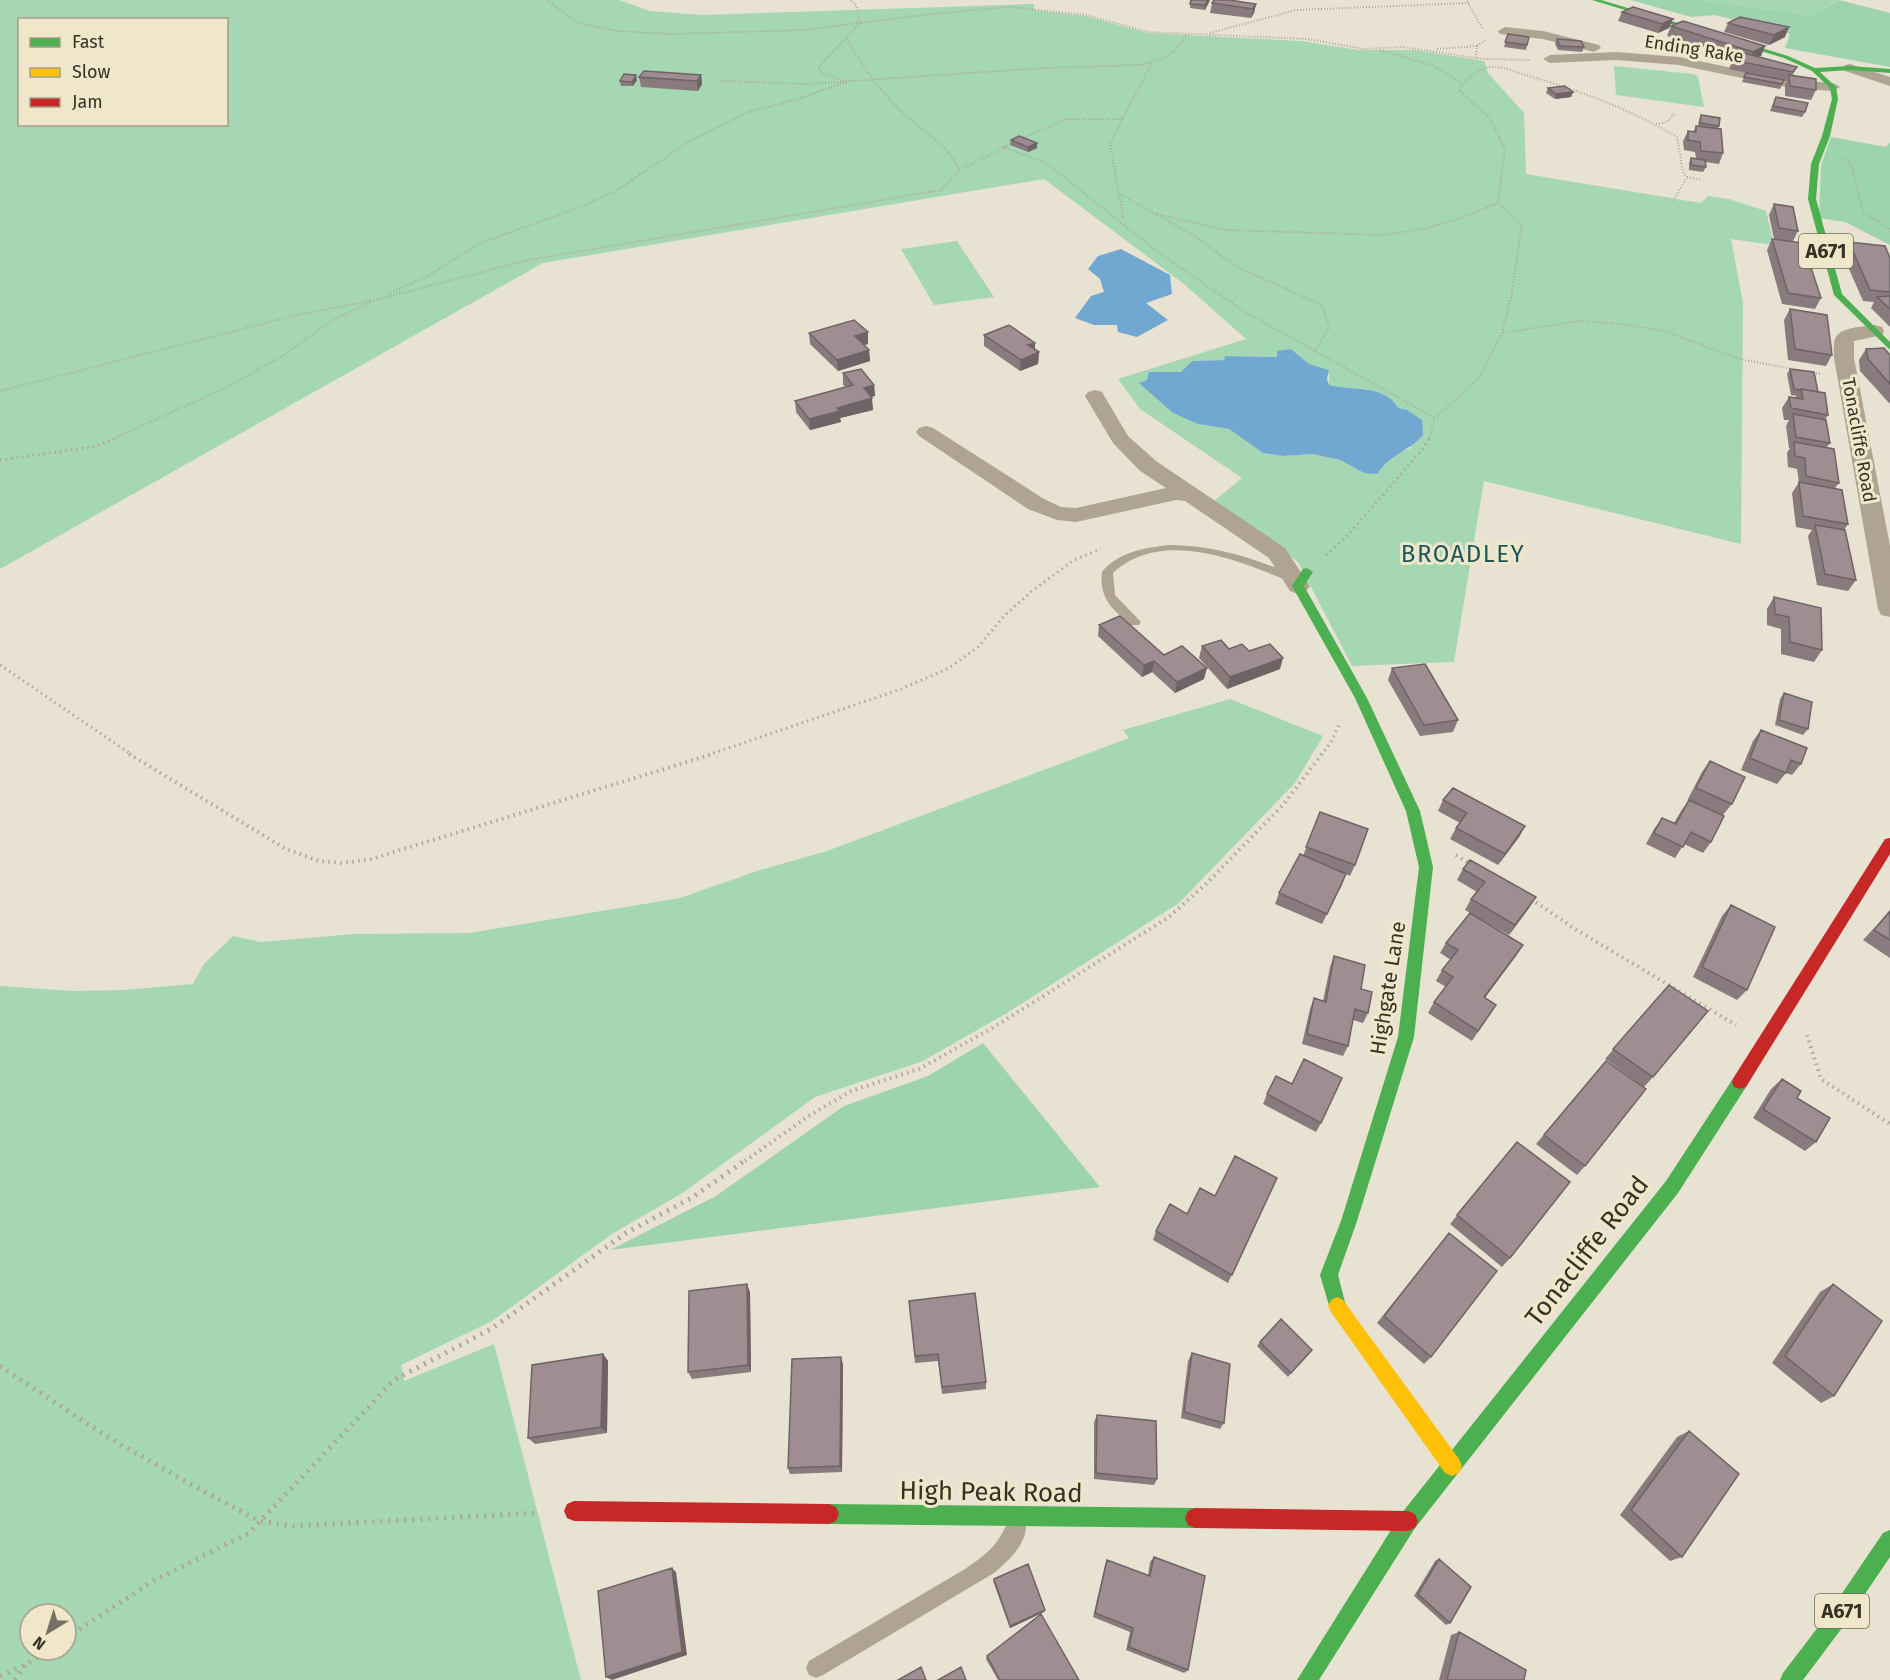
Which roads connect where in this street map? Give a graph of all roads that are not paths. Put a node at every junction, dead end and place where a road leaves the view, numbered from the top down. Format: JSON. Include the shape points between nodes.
{"nodes":[{"id":1,"x":1594,"y":0,"type":"edge"},
{"id":2,"x":1505,"y":31,"type":"dead end"},
{"id":3,"x":1621,"y":57,"type":"junction"},
{"id":4,"x":1550,"y":59,"type":"road end"},
{"id":5,"x":1850,"y":68,"type":"junction"},
{"id":6,"x":1814,"y":70,"type":"junction"},
{"id":7,"x":1890,"y":71,"type":"edge"},
{"id":8,"x":1890,"y":82,"type":"edge"},
{"id":9,"x":1833,"y":87,"type":"junction"},
{"id":10,"x":1883,"y":339,"type":"edge"},
{"id":11,"x":1095,"y":396,"type":"dead end"},
{"id":12,"x":926,"y":432,"type":"dead end"},
{"id":13,"x":1192,"y":496,"type":"junction"},
{"id":14,"x":1300,"y":579,"type":"junction"},
{"id":15,"x":1890,"y":609,"type":"edge"},
{"id":16,"x":1135,"y":622,"type":"dead end"},
{"id":17,"x":1890,"y":843,"type":"edge"},
{"id":18,"x":1452,"y":1466,"type":"junction"},
{"id":19,"x":574,"y":1511,"type":"road end"},
{"id":20,"x":1018,"y":1516,"type":"junction"},
{"id":21,"x":1408,"y":1521,"type":"junction"},
{"id":22,"x":1890,"y":1540,"type":"edge"},
{"id":23,"x":816,"y":1668,"type":"dead end"},
{"id":24,"x":1307,"y":1680,"type":"edge"},
{"id":25,"x":1790,"y":1680,"type":"edge"}],
"edges":[{"from":1,"to":6,"type":"street","via":[[1755,47]]},
{"from":2,"to":3,"type":"street","via":[[1543,35],[1614,51]]},
{"from":3,"to":4,"type":"street","name":"Ending Rake"},
{"from":3,"to":9,"type":"street","name":"Ending Rake","via":[[1680,61],[1791,84]]},
{"from":5,"to":6,"type":"street"},
{"from":5,"to":7,"type":"street"},
{"from":5,"to":8,"type":"street"},
{"from":6,"to":9,"type":"street"},
{"from":9,"to":10,"type":"street","number":"A671","via":[[1835,99],[1815,164],[1812,199],[1838,295]]},
{"from":10,"to":15,"type":"street","name":"Tonacliffe Road","via":[[1851,334],[1844,339],[1847,378]]},
{"from":11,"to":13,"type":"street","via":[[1120,439],[1149,466]]},
{"from":12,"to":13,"type":"street","via":[[1036,504],[1057,513],[1076,515],[1176,493]]},
{"from":13,"to":14,"type":"street","via":[[1277,553]]},
{"from":14,"to":16,"type":"lane","via":[[1210,550],[1156,550],[1125,558],[1108,572],[1105,586],[1112,603]]},
{"from":14,"to":18,"type":"street","name":"Highgate Lane","via":[[1413,811],[1426,867],[1406,1037],[1329,1275],[1335,1303]]},
{"from":17,"to":18,"type":"street","name":"Tonacliffe Road","via":[[1672,1187]]},
{"from":18,"to":21,"type":"street","name":"Tonacliffe Road"},
{"from":19,"to":20,"type":"street","name":"High Peak Road"},
{"from":20,"to":21,"type":"street","name":"High Peak Road"},
{"from":20,"to":23,"type":"lane","via":[[1010,1544],[997,1559]]},
{"from":21,"to":24,"type":"street","name":"Tonacliffe Road"},
{"from":22,"to":25,"type":"street","number":"A671"}]}
